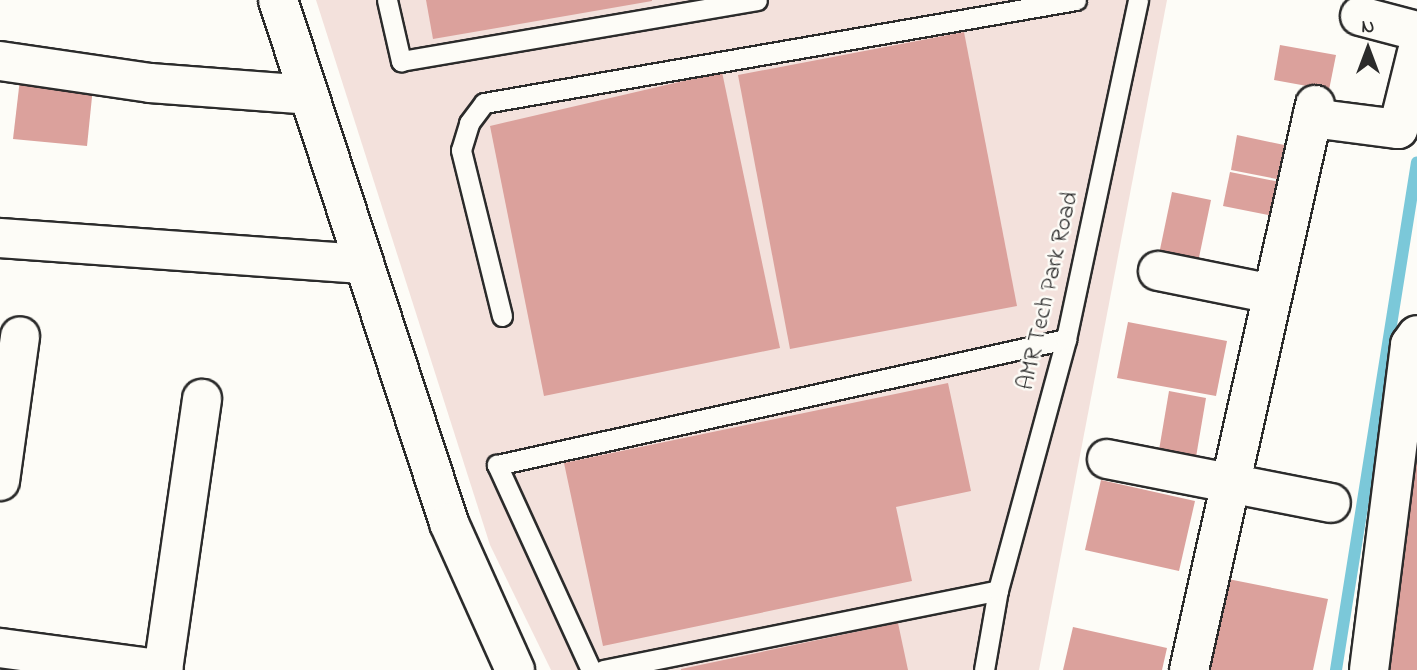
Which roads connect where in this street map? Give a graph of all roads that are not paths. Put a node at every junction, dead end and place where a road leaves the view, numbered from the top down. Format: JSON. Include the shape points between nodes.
{"nodes":[{"id":1,"x":278,"y":0,"type":"edge"},
{"id":2,"x":387,"y":0,"type":"edge"},
{"id":3,"x":757,"y":0,"type":"edge"},
{"id":4,"x":1076,"y":0,"type":"edge"},
{"id":5,"x":1138,"y":0,"type":"edge"},
{"id":6,"x":1360,"y":16,"type":"dead end"},
{"id":7,"x":1417,"y":31,"type":"edge"},
{"id":8,"x":1417,"y":52,"type":"edge"},
{"id":9,"x":0,"y":61,"type":"edge"},
{"id":10,"x":309,"y":95,"type":"junction"},
{"id":11,"x":0,"y":238,"type":"edge"},
{"id":12,"x":364,"y":264,"type":"junction"},
{"id":13,"x":1158,"y":271,"type":"dead end"},
{"id":14,"x":1272,"y":295,"type":"junction"},
{"id":15,"x":502,"y":316,"type":"dead end"},
{"id":16,"x":1417,"y":335,"type":"edge"},
{"id":17,"x":20,"y":336,"type":"dead end"},
{"id":18,"x":1066,"y":338,"type":"junction"},
{"id":19,"x":202,"y":399,"type":"dead end"},
{"id":20,"x":1107,"y":459,"type":"dead end"},
{"id":21,"x":0,"y":481,"type":"edge"},
{"id":22,"x":1231,"y":483,"type":"junction"},
{"id":23,"x":1331,"y":503,"type":"dead end"},
{"id":24,"x":998,"y":590,"type":"junction"},
{"id":25,"x":13,"y":657,"type":"edge"},
{"id":26,"x":163,"y":670,"type":"edge"},
{"id":27,"x":515,"y":670,"type":"edge"},
{"id":28,"x":591,"y":670,"type":"edge"},
{"id":29,"x":603,"y":670,"type":"edge"},
{"id":30,"x":984,"y":670,"type":"edge"},
{"id":31,"x":1189,"y":670,"type":"edge"},
{"id":32,"x":1369,"y":670,"type":"edge"}],
"edges":[{"from":1,"to":10,"type":"street"},
{"from":2,"to":3,"type":"lane","via":[[401,61]]},
{"from":4,"to":15,"type":"lane","via":[[484,103],[469,123],[461,150]]},
{"from":5,"to":18,"type":"lane","name":"AMR Tech Park Road"},
{"from":6,"to":7,"type":"street"},
{"from":8,"to":14,"type":"street","via":[[1398,129],[1314,112]]},
{"from":9,"to":10,"type":"street","via":[[150,83]]},
{"from":10,"to":12,"type":"street"},
{"from":11,"to":12,"type":"street"},
{"from":12,"to":27,"type":"street","via":[[449,523]]},
{"from":13,"to":14,"type":"street"},
{"from":14,"to":22,"type":"street"},
{"from":16,"to":32,"type":"street","via":[[1410,345]]},
{"from":17,"to":21,"type":"street"},
{"from":18,"to":24,"type":"lane","name":"AMR Tech Park Road"},
{"from":18,"to":28,"type":"lane","via":[[497,465]]},
{"from":19,"to":26,"type":"street"},
{"from":20,"to":22,"type":"street"},
{"from":22,"to":23,"type":"street"},
{"from":22,"to":31,"type":"street"},
{"from":24,"to":29,"type":"lane"},
{"from":24,"to":30,"type":"lane","name":"AMR Tech Park Road"},
{"from":25,"to":26,"type":"street"}]}
